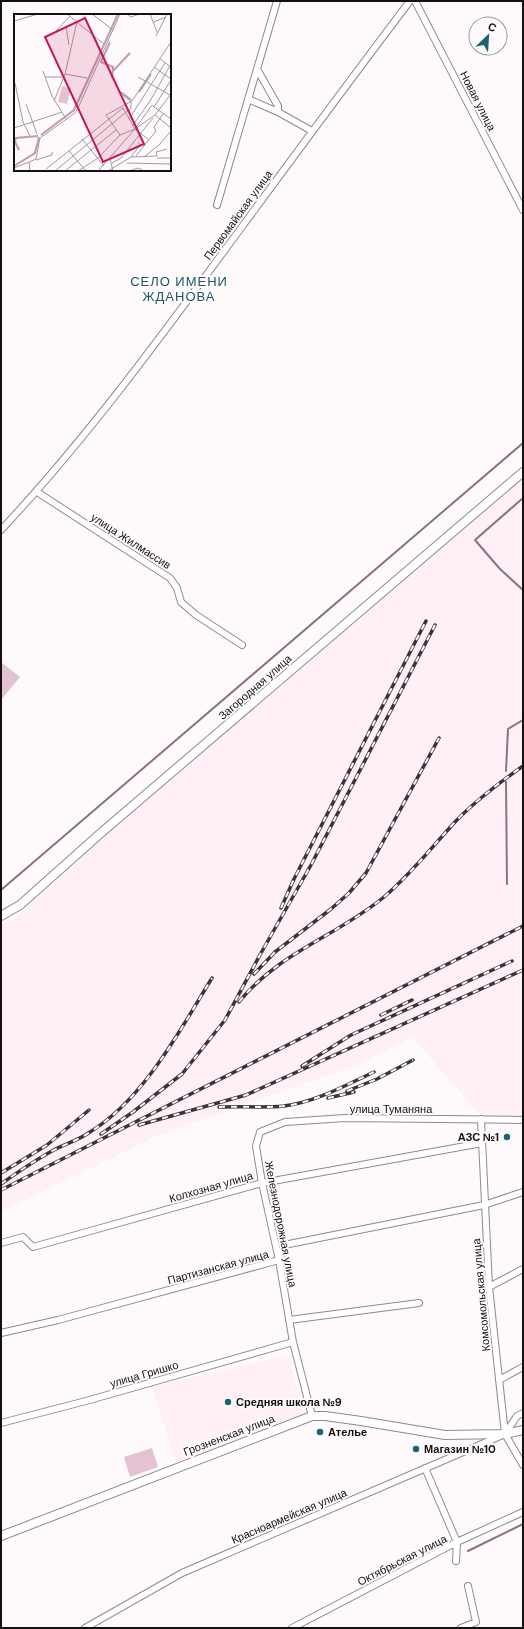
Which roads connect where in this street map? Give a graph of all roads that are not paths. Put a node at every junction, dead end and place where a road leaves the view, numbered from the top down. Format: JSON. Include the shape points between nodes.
{"nodes":[{"id":1,"x":277,"y":1,"type":"edge"},
{"id":2,"x":410,"y":1,"type":"edge"},
{"id":3,"x":415,"y":1,"type":"edge"},
{"id":4,"x":257,"y":69,"type":"junction"},
{"id":5,"x":248,"y":99,"type":"junction"},
{"id":6,"x":278,"y":112,"type":"junction"},
{"id":7,"x":312,"y":131,"type":"junction"},
{"id":8,"x":217,"y":205,"type":"dead end"},
{"id":9,"x":523,"y":210,"type":"edge"},
{"id":10,"x":523,"y":472,"type":"edge"},
{"id":11,"x":37,"y":492,"type":"junction"},
{"id":12,"x":2,"y":526,"type":"edge"},
{"id":13,"x":242,"y":645,"type":"dead end"},
{"id":14,"x":1,"y":916,"type":"edge"},
{"id":15,"x":481,"y":1119,"type":"junction"},
{"id":16,"x":523,"y":1120,"type":"edge"},
{"id":17,"x":260,"y":1132,"type":"joint"},
{"id":18,"x":482,"y":1143,"type":"junction"},
{"id":19,"x":262,"y":1183,"type":"junction"},
{"id":20,"x":523,"y":1192,"type":"edge"},
{"id":21,"x":484,"y":1205,"type":"junction"},
{"id":22,"x":1,"y":1243,"type":"edge"},
{"id":23,"x":279,"y":1260,"type":"junction"},
{"id":24,"x":523,"y":1269,"type":"edge"},
{"id":25,"x":489,"y":1287,"type":"junction"},
{"id":26,"x":419,"y":1304,"type":"dead end"},
{"id":27,"x":289,"y":1320,"type":"junction"},
{"id":28,"x":1,"y":1333,"type":"edge"},
{"id":29,"x":293,"y":1342,"type":"junction"},
{"id":30,"x":523,"y":1367,"type":"edge"},
{"id":31,"x":499,"y":1380,"type":"junction"},
{"id":32,"x":523,"y":1413,"type":"edge"},
{"id":33,"x":312,"y":1416,"type":"junction"},
{"id":34,"x":1,"y":1423,"type":"edge"},
{"id":35,"x":523,"y":1430,"type":"edge"},
{"id":36,"x":505,"y":1434,"type":"junction"},
{"id":37,"x":523,"y":1465,"type":"edge"},
{"id":38,"x":425,"y":1468,"type":"junction"},
{"id":39,"x":523,"y":1512,"type":"edge"},
{"id":40,"x":1,"y":1536,"type":"edge"},
{"id":41,"x":457,"y":1542,"type":"junction"},
{"id":42,"x":456,"y":1561,"type":"dead end"},
{"id":43,"x":468,"y":1586,"type":"dead end"},
{"id":44,"x":94,"y":1626,"type":"edge"},
{"id":45,"x":86,"y":1628,"type":"edge"},
{"id":46,"x":292,"y":1628,"type":"edge"},
{"id":47,"x":461,"y":1628,"type":"edge"}],
"edges":[{"from":1,"to":4,"type":"street"},
{"from":2,"to":7,"type":"street","name":"Первомайская улица"},
{"from":3,"to":9,"type":"street","name":"Новая улица"},
{"from":4,"to":5,"type":"street"},
{"from":4,"to":6,"type":"street","via":[[278,106]]},
{"from":5,"to":6,"type":"street"},
{"from":5,"to":8,"type":"street"},
{"from":6,"to":7,"type":"street"},
{"from":7,"to":11,"type":"street","name":"Первомайская улица","via":[[159,340]]},
{"from":10,"to":14,"type":"main road","name":"Загородная улица","via":[[20,905]]},
{"from":11,"to":12,"type":"street","name":"Первомайская улица"},
{"from":11,"to":13,"type":"street","name":"улица Жилмассив","via":[[170,578],[177,588],[181,602]]},
{"from":15,"to":16,"type":"street","name":"улица Туманяна"},
{"from":15,"to":17,"type":"street","name":"улица Туманяна","via":[[345,1118],[285,1122]]},
{"from":15,"to":18,"type":"street","name":"Комсомольская улица"},
{"from":17,"to":19,"type":"street","name":"Железнодорожная улица","via":[[256,1146]]},
{"from":18,"to":19,"type":"street","name":"Колхозная улица"},
{"from":18,"to":21,"type":"street","name":"Комсомольская улица"},
{"from":19,"to":22,"type":"street","name":"Колхозная улица","via":[[33,1247],[23,1237]]},
{"from":19,"to":23,"type":"street","name":"Железнодорожная улица"},
{"from":20,"to":21,"type":"street","name":"Партизанская улица"},
{"from":21,"to":23,"type":"street","name":"Партизанская улица","via":[[284,1245]]},
{"from":21,"to":25,"type":"street","name":"Комсомольская улица"},
{"from":23,"to":27,"type":"street","name":"Железнодорожная улица"},
{"from":23,"to":28,"type":"street","name":"Партизанская улица"},
{"from":24,"to":25,"type":"street"},
{"from":25,"to":31,"type":"street","name":"Комсомольская улица"},
{"from":26,"to":27,"type":"street"},
{"from":27,"to":29,"type":"street","name":"Железнодорожная улица"},
{"from":29,"to":33,"type":"street","name":"Железнодорожная улица"},
{"from":29,"to":34,"type":"street","name":"улица Гришко"},
{"from":30,"to":31,"type":"street"},
{"from":31,"to":36,"type":"street","name":"Комсомольская улица"},
{"from":32,"to":36,"type":"street","via":[[517,1416]]},
{"from":33,"to":36,"type":"main road","name":"Грозненская улица","via":[[362,1421],[445,1435]]},
{"from":33,"to":40,"type":"main road","name":"Грозненская улица"},
{"from":35,"to":36,"type":"main road","name":"Грозненская улица"},
{"from":36,"to":37,"type":"street","name":"Комсомольская улица"},
{"from":36,"to":38,"type":"street","name":"Красноармейская улица"},
{"from":38,"to":41,"type":"street"},
{"from":38,"to":44,"type":"street","name":"Красноармейская улица","via":[[182,1573]]},
{"from":39,"to":41,"type":"street","name":"Октябрьская улица"},
{"from":41,"to":42,"type":"street"},
{"from":41,"to":46,"type":"street","name":"Октябрьская улица"},
{"from":43,"to":47,"type":"street","via":[[476,1622]]},
{"from":44,"to":45,"type":"street","name":"Красноармейская улица"}]}
